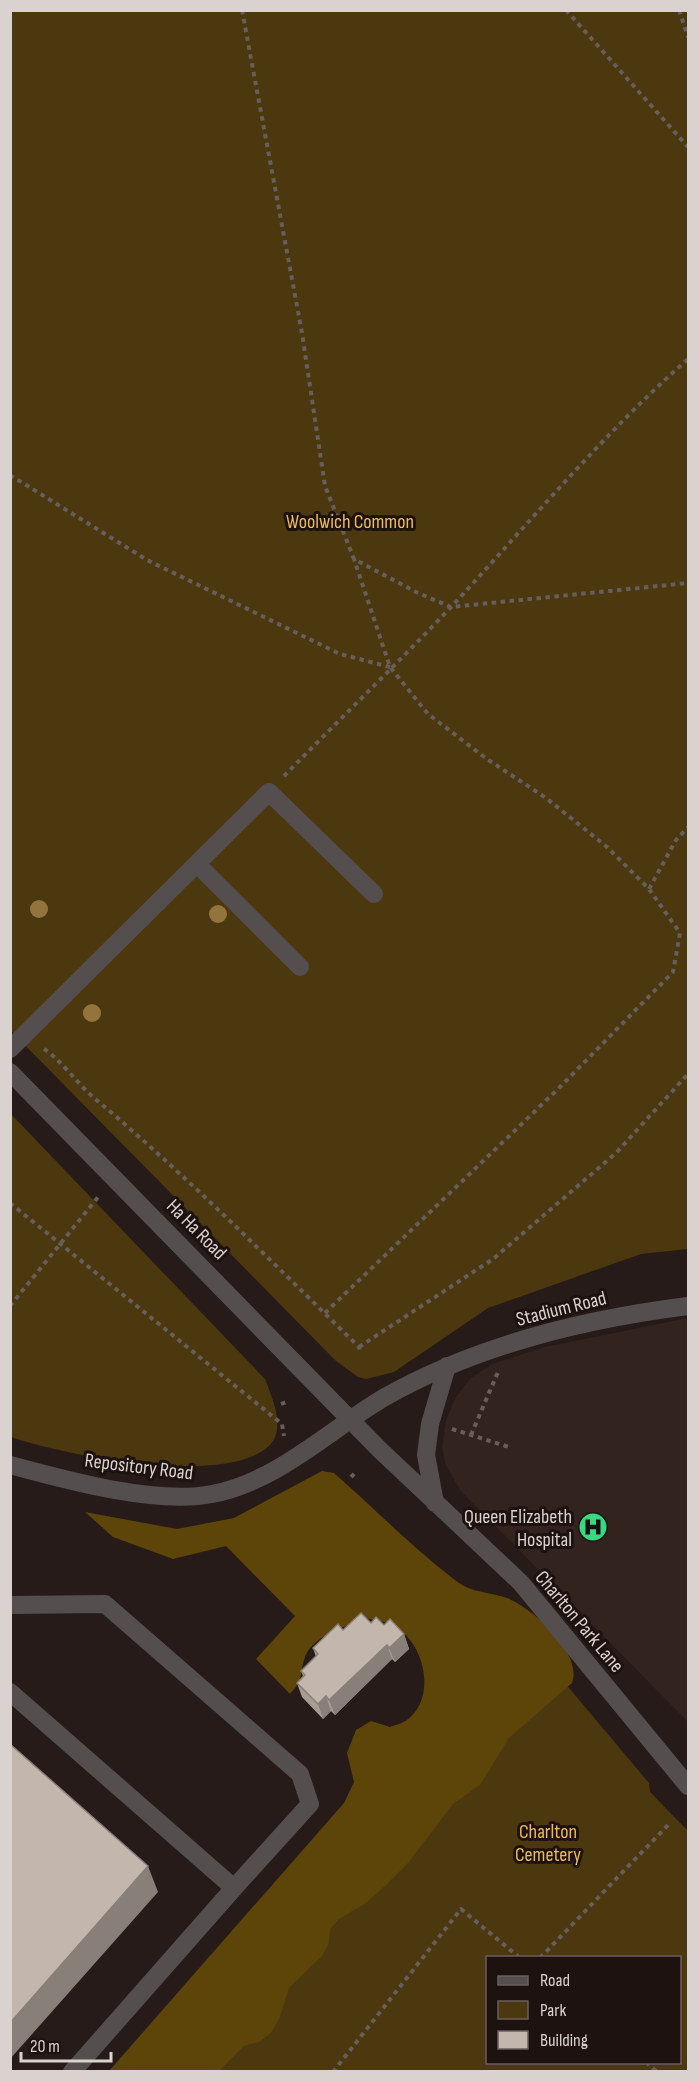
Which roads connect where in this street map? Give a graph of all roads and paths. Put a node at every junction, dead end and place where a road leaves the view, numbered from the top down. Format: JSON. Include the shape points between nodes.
{"nodes":[{"id":1,"x":242,"y":10,"type":"edge"},
{"id":2,"x":566,"y":10,"type":"edge"},
{"id":3,"x":679,"y":10,"type":"edge"},
{"id":4,"x":688,"y":37,"type":"edge"},
{"id":5,"x":688,"y":147,"type":"edge"},
{"id":6,"x":688,"y":359,"type":"edge"},
{"id":7,"x":10,"y":475,"type":"edge"},
{"id":8,"x":354,"y":559,"type":"junction"},
{"id":9,"x":688,"y":583,"type":"edge"},
{"id":10,"x":451,"y":607,"type":"junction"},
{"id":11,"x":390,"y":667,"type":"junction"},
{"id":12,"x":269,"y":792,"type":"junction"},
{"id":13,"x":688,"y":828,"type":"edge"},
{"id":14,"x":196,"y":864,"type":"junction"},
{"id":15,"x":649,"y":889,"type":"junction"},
{"id":16,"x":374,"y":894,"type":"dead end"},
{"id":17,"x":300,"y":967,"type":"dead end"},
{"id":18,"x":27,"y":1033,"type":"junction"},
{"id":19,"x":10,"y":1049,"type":"edge"},
{"id":20,"x":10,"y":1072,"type":"edge"},
{"id":21,"x":688,"y":1074,"type":"edge"},
{"id":22,"x":99,"y":1195,"type":"dead end"},
{"id":23,"x":10,"y":1203,"type":"edge"},
{"id":24,"x":59,"y":1243,"type":"junction"},
{"id":25,"x":10,"y":1306,"type":"edge"},
{"id":26,"x":688,"y":1306,"type":"edge"},
{"id":27,"x":325,"y":1313,"type":"junction"},
{"id":28,"x":359,"y":1347,"type":"junction"},
{"id":29,"x":360,"y":1353,"type":"dead end"},
{"id":30,"x":502,"y":1363,"type":"dead end"},
{"id":31,"x":447,"y":1366,"type":"junction"},
{"id":32,"x":350,"y":1418,"type":"junction"},
{"id":33,"x":443,"y":1426,"type":"dead end"},
{"id":34,"x":284,"y":1435,"type":"dead end"},
{"id":35,"x":471,"y":1435,"type":"junction"},
{"id":36,"x":509,"y":1447,"type":"dead end"},
{"id":37,"x":10,"y":1465,"type":"edge"},
{"id":38,"x":357,"y":1471,"type":"dead end"},
{"id":39,"x":351,"y":1477,"type":"dead end"},
{"id":40,"x":435,"y":1503,"type":"junction"},
{"id":41,"x":10,"y":1605,"type":"edge"},
{"id":42,"x":10,"y":1692,"type":"edge"},
{"id":43,"x":688,"y":1786,"type":"edge"},
{"id":44,"x":669,"y":1825,"type":"dead end"},
{"id":45,"x":234,"y":1888,"type":"junction"},
{"id":46,"x":518,"y":1956,"type":"edge"},
{"id":47,"x":542,"y":1956,"type":"edge"},
{"id":48,"x":72,"y":2072,"type":"edge"},
{"id":49,"x":333,"y":2072,"type":"edge"}],
"edges":[{"from":1,"to":8,"type":"path","via":[[302,333],[325,486]]},
{"from":2,"to":5,"type":"path"},
{"from":3,"to":4,"type":"path"},
{"from":6,"to":10,"type":"path","via":[[585,460]]},
{"from":7,"to":11,"type":"path","via":[[147,560],[340,654]]},
{"from":8,"to":10,"type":"path"},
{"from":8,"to":11,"type":"path"},
{"from":9,"to":10,"type":"path"},
{"from":10,"to":11,"type":"path"},
{"from":11,"to":12,"type":"path"},
{"from":11,"to":15,"type":"path","via":[[428,714],[546,798],[607,847]]},
{"from":12,"to":14,"type":"street"},
{"from":12,"to":16,"type":"street"},
{"from":13,"to":15,"type":"path","via":[[676,840]]},
{"from":14,"to":17,"type":"street"},
{"from":14,"to":18,"type":"street"},
{"from":15,"to":27,"type":"path","via":[[680,933],[673,972],[558,1089]]},
{"from":18,"to":19,"type":"street"},
{"from":18,"to":27,"type":"path"},
{"from":20,"to":32,"type":"street","name":"Ha Ha Road"},
{"from":21,"to":28,"type":"path","via":[[616,1153],[493,1259]]},
{"from":22,"to":24,"type":"path"},
{"from":23,"to":24,"type":"path"},
{"from":24,"to":25,"type":"path"},
{"from":24,"to":34,"type":"path","via":[[282,1424]]},
{"from":26,"to":31,"type":"street","name":"Stadium Road","via":[[586,1323]]},
{"from":27,"to":28,"type":"path"},
{"from":28,"to":29,"type":"path"},
{"from":30,"to":35,"type":"path"},
{"from":31,"to":32,"type":"street","name":"Stadium Road"},
{"from":31,"to":40,"type":"street","via":[[430,1424],[426,1455]]},
{"from":32,"to":37,"type":"street","name":"Repository Road","via":[[273,1473],[213,1494],[161,1495],[52,1477]]},
{"from":32,"to":40,"type":"street","name":"Charlton Park Lane"},
{"from":33,"to":35,"type":"path"},
{"from":35,"to":36,"type":"path"},
{"from":38,"to":39,"type":"path"},
{"from":40,"to":43,"type":"street","name":"Charlton Park Lane","via":[[521,1583]]},
{"from":41,"to":45,"type":"street","via":[[105,1604],[300,1774],[310,1804]]},
{"from":42,"to":45,"type":"street"},
{"from":44,"to":47,"type":"path"},
{"from":45,"to":48,"type":"street"},
{"from":46,"to":49,"type":"path","via":[[461,1909]]}]}
